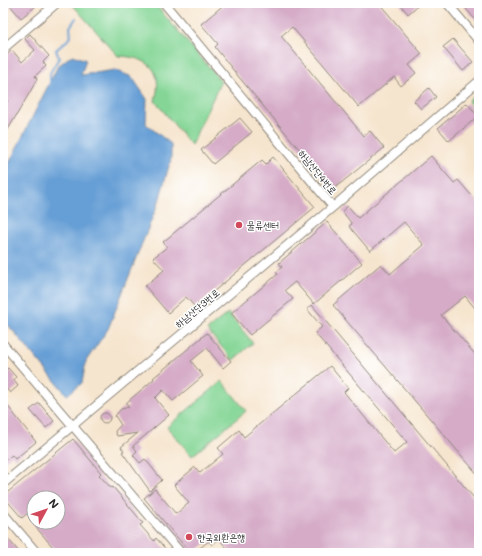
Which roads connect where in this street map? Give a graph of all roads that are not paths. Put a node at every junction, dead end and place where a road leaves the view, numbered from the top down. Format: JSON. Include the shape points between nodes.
{"nodes":[{"id":1,"x":57,"y":3,"type":"edge"},
{"id":2,"x":164,"y":3,"type":"edge"},
{"id":3,"x":447,"y":3,"type":"edge"},
{"id":4,"x":479,"y":41,"type":"edge"},
{"id":5,"x":3,"y":49,"type":"edge"},
{"id":6,"x":479,"y":81,"type":"edge"},
{"id":7,"x":333,"y":207,"type":"junction"},
{"id":8,"x":3,"y":344,"type":"edge"},
{"id":9,"x":73,"y":425,"type":"junction"},
{"id":10,"x":3,"y":484,"type":"edge"},
{"id":11,"x":3,"y":513,"type":"edge"},
{"id":12,"x":38,"y":553,"type":"edge"},
{"id":13,"x":181,"y":553,"type":"edge"}],
"edges":[{"from":1,"to":5,"type":"street"},
{"from":2,"to":7,"type":"street","name":"하남산단4번로"},
{"from":3,"to":4,"type":"street"},
{"from":6,"to":7,"type":"street","name":"하남산단4번로"},
{"from":7,"to":9,"type":"street","name":"하남산단3번로"},
{"from":8,"to":9,"type":"street"},
{"from":9,"to":10,"type":"street","name":"하남산단3번로"},
{"from":9,"to":13,"type":"street"},
{"from":11,"to":12,"type":"street"}]}
